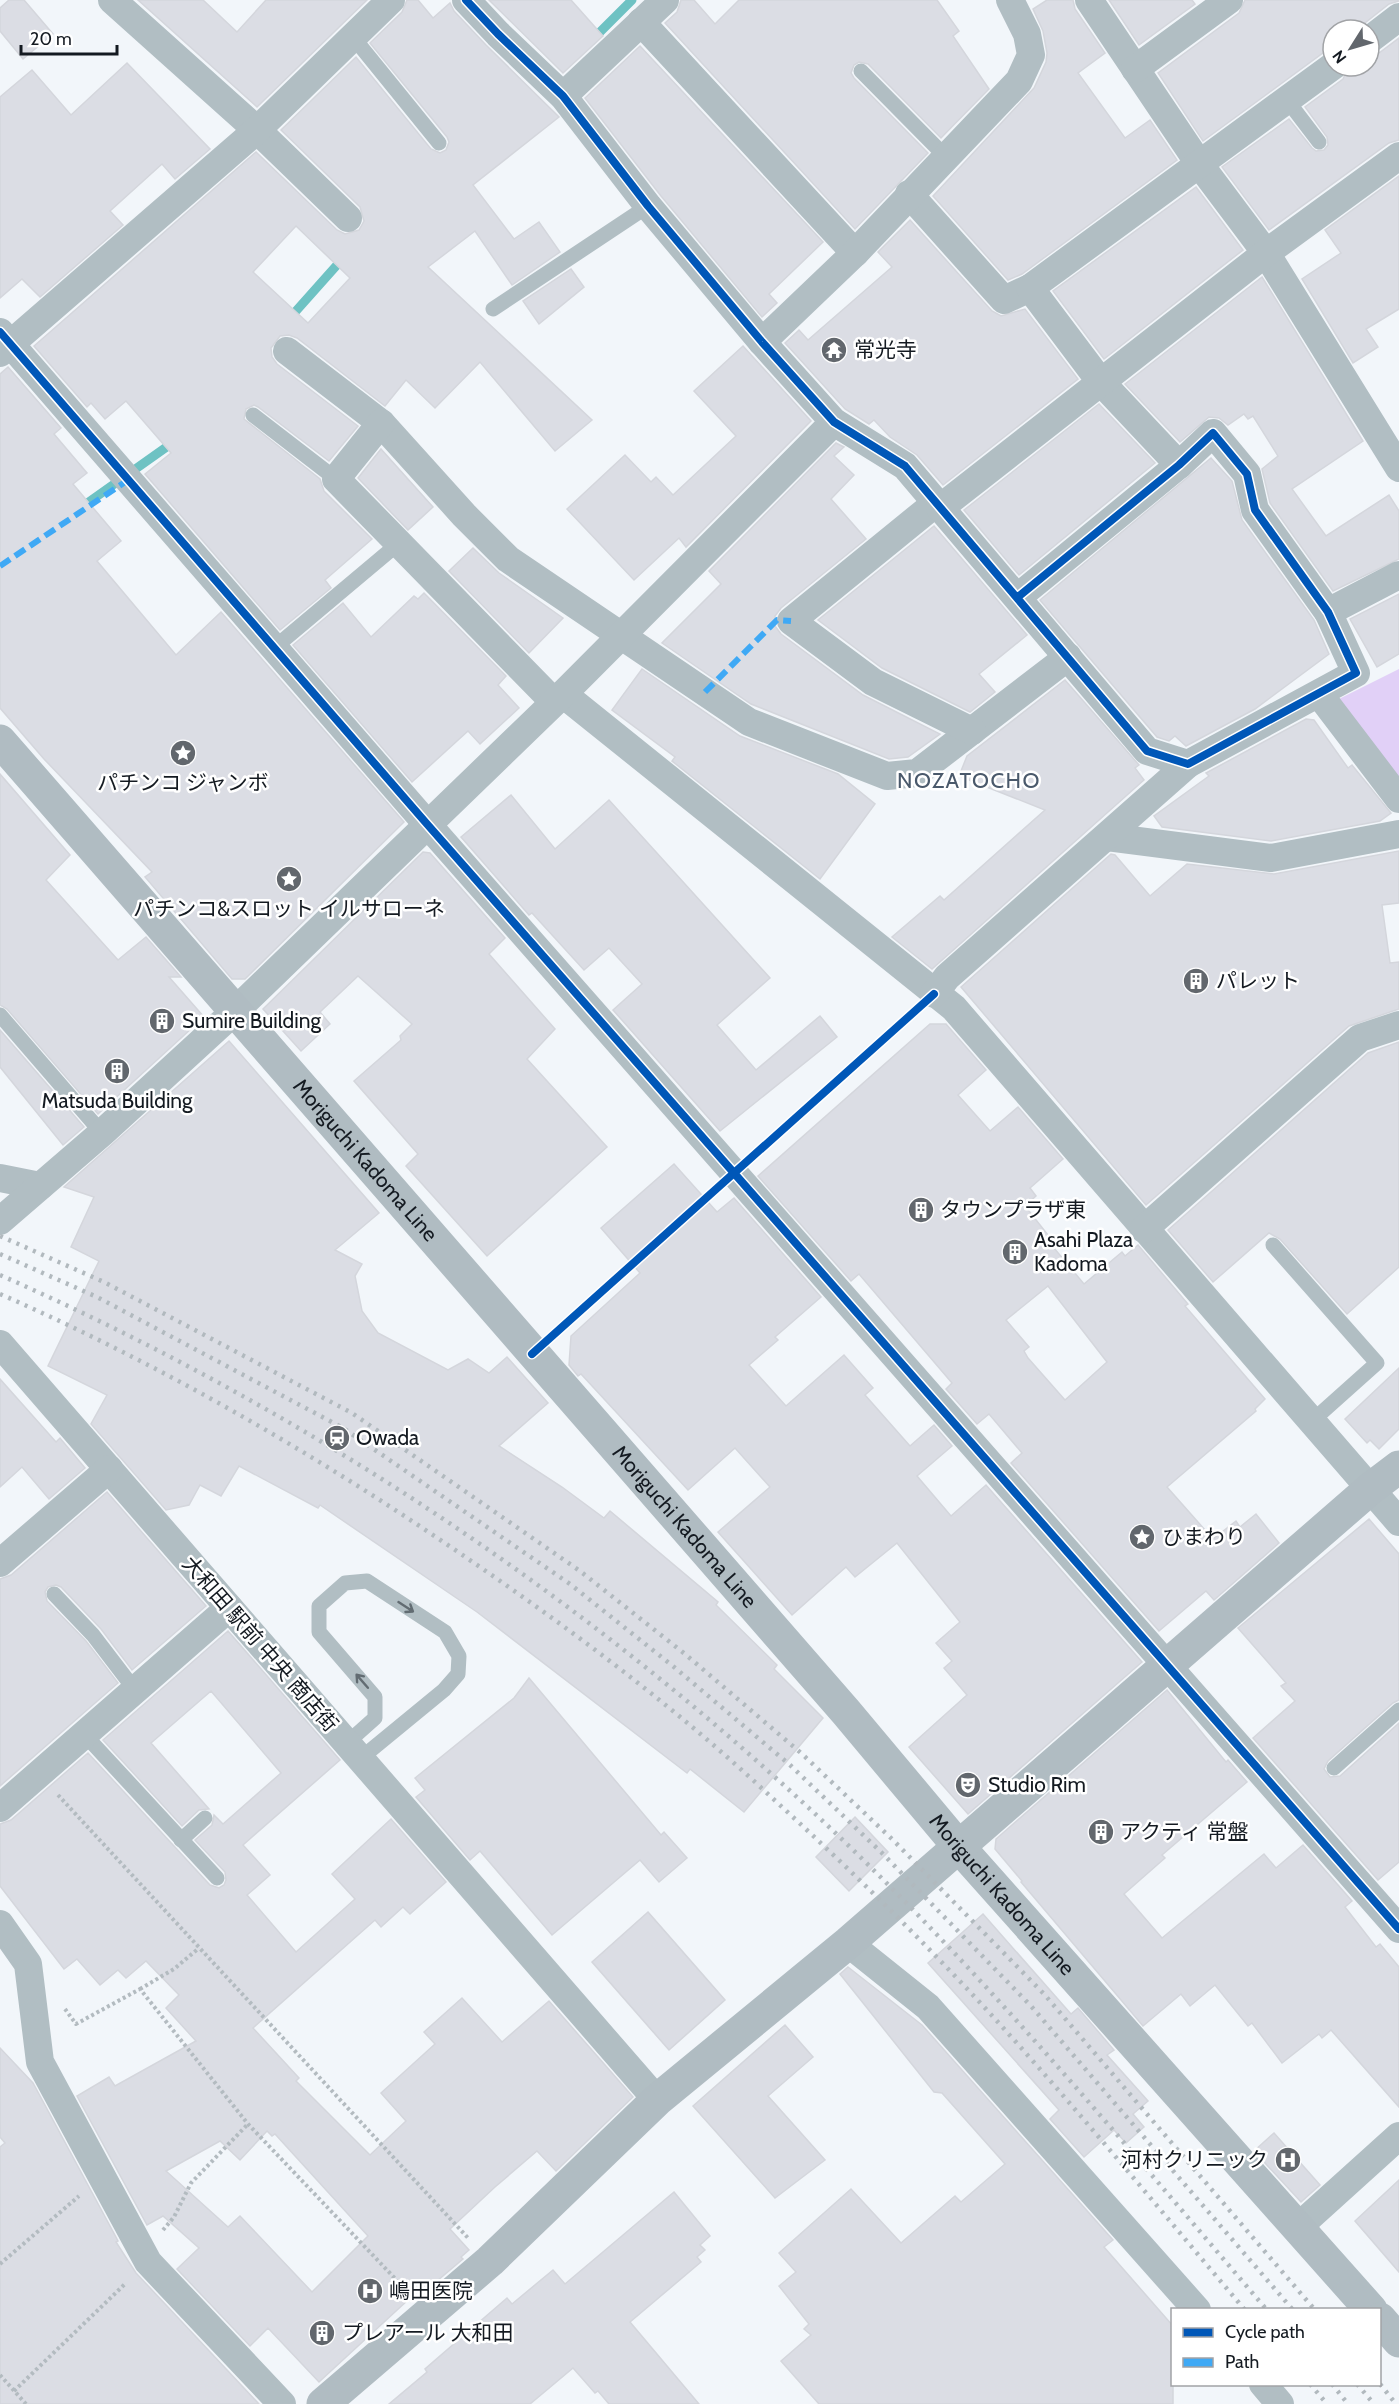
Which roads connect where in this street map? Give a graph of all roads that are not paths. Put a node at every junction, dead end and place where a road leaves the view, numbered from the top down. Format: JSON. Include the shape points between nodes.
{"nodes":[{"id":1,"x":112,"y":0,"type":"edge"},
{"id":2,"x":391,"y":0,"type":"edge"},
{"id":3,"x":466,"y":0,"type":"edge"},
{"id":4,"x":665,"y":0,"type":"edge"},
{"id":5,"x":1089,"y":0,"type":"edge"},
{"id":6,"x":1229,"y":0,"type":"edge"},
{"id":7,"x":1023,"y":5,"type":"edge"},
{"id":8,"x":1399,"y":18,"type":"edge"},
{"id":9,"x":641,"y":22,"type":"junction"},
{"id":10,"x":1381,"y":31,"type":"edge"},
{"id":11,"x":353,"y":37,"type":"junction"},
{"id":12,"x":1135,"y":69,"type":"junction"},
{"id":13,"x":861,"y":71,"type":"dead end"},
{"id":14,"x":1321,"y":75,"type":"edge"},
{"id":15,"x":553,"y":87,"type":"junction"},
{"id":16,"x":1287,"y":100,"type":"junction"},
{"id":17,"x":257,"y":130,"type":"junction"},
{"id":18,"x":439,"y":142,"type":"dead end"},
{"id":19,"x":1319,"y":142,"type":"dead end"},
{"id":20,"x":945,"y":156,"type":"junction"},
{"id":21,"x":1399,"y":156,"type":"edge"},
{"id":22,"x":1200,"y":165,"type":"junction"},
{"id":23,"x":909,"y":194,"type":"junction"},
{"id":24,"x":648,"y":206,"type":"junction"},
{"id":25,"x":348,"y":218,"type":"dead end"},
{"id":26,"x":855,"y":253,"type":"junction"},
{"id":27,"x":1266,"y":253,"type":"junction"},
{"id":28,"x":1030,"y":288,"type":"junction"},
{"id":29,"x":493,"y":309,"type":"dead end"},
{"id":30,"x":762,"y":342,"type":"junction"},
{"id":31,"x":3,"y":343,"type":"edge"},
{"id":32,"x":287,"y":351,"type":"dead end"},
{"id":33,"x":1100,"y":381,"type":"junction"},
{"id":34,"x":253,"y":416,"type":"dead end"},
{"id":35,"x":834,"y":422,"type":"junction"},
{"id":36,"x":381,"y":423,"type":"junction"},
{"id":37,"x":1179,"y":465,"type":"junction"},
{"id":38,"x":1399,"y":468,"type":"edge"},
{"id":39,"x":336,"y":479,"type":"junction"},
{"id":40,"x":938,"y":506,"type":"junction"},
{"id":41,"x":399,"y":543,"type":"junction"},
{"id":42,"x":1399,"y":575,"type":"edge"},
{"id":43,"x":1018,"y":597,"type":"junction"},
{"id":44,"x":1328,"y":612,"type":"junction"},
{"id":45,"x":622,"y":635,"type":"junction"},
{"id":46,"x":274,"y":648,"type":"junction"},
{"id":47,"x":1068,"y":657,"type":"junction"},
{"id":48,"x":1319,"y":694,"type":"junction"},
{"id":49,"x":558,"y":698,"type":"junction"},
{"id":50,"x":972,"y":731,"type":"junction"},
{"id":51,"x":1,"y":743,"type":"edge"},
{"id":52,"x":1188,"y":765,"type":"junction"},
{"id":53,"x":1399,"y":799,"type":"edge"},
{"id":54,"x":427,"y":824,"type":"junction"},
{"id":55,"x":1399,"y":834,"type":"edge"},
{"id":56,"x":1107,"y":837,"type":"junction"},
{"id":57,"x":934,"y":994,"type":"junction"},
{"id":58,"x":234,"y":1012,"type":"junction"},
{"id":59,"x":0,"y":1015,"type":"edge"},
{"id":60,"x":1399,"y":1025,"type":"edge"},
{"id":61,"x":102,"y":1133,"type":"junction"},
{"id":62,"x":0,"y":1178,"type":"edge"},
{"id":63,"x":40,"y":1186,"type":"junction"},
{"id":64,"x":0,"y":1221,"type":"edge"},
{"id":65,"x":1144,"y":1228,"type":"junction"},
{"id":66,"x":1274,"y":1245,"type":"dead end"},
{"id":67,"x":3,"y":1354,"type":"edge"},
{"id":68,"x":1311,"y":1422,"type":"junction"},
{"id":69,"x":1399,"y":1467,"type":"edge"},
{"id":70,"x":108,"y":1469,"type":"junction"},
{"id":71,"x":1370,"y":1489,"type":"junction"},
{"id":72,"x":1399,"y":1522,"type":"edge"},
{"id":73,"x":0,"y":1563,"type":"edge"},
{"id":74,"x":54,"y":1594,"type":"dead end"},
{"id":75,"x":229,"y":1608,"type":"junction"},
{"id":76,"x":1169,"y":1666,"type":"junction"},
{"id":77,"x":135,"y":1690,"type":"junction"},
{"id":78,"x":1399,"y":1710,"type":"edge"},
{"id":79,"x":84,"y":1734,"type":"junction"},
{"id":80,"x":353,"y":1751,"type":"junction"},
{"id":81,"x":1334,"y":1768,"type":"dead end"},
{"id":82,"x":0,"y":1808,"type":"edge"},
{"id":83,"x":205,"y":1818,"type":"dead end"},
{"id":84,"x":181,"y":1840,"type":"junction"},
{"id":85,"x":959,"y":1847,"type":"junction"},
{"id":86,"x":217,"y":1878,"type":"dead end"},
{"id":87,"x":0,"y":1924,"type":"edge"},
{"id":88,"x":1399,"y":1929,"type":"edge"},
{"id":89,"x":848,"y":1943,"type":"junction"},
{"id":90,"x":657,"y":2100,"type":"junction"},
{"id":91,"x":1399,"y":2136,"type":"edge"},
{"id":92,"x":1298,"y":2228,"type":"junction"},
{"id":93,"x":1195,"y":2308,"type":"edge"},
{"id":94,"x":1369,"y":2308,"type":"edge"},
{"id":95,"x":1381,"y":2320,"type":"edge"},
{"id":96,"x":1399,"y":2341,"type":"edge"},
{"id":97,"x":1264,"y":2386,"type":"edge"},
{"id":98,"x":335,"y":2400,"type":"edge"},
{"id":99,"x":282,"y":2404,"type":"edge"},
{"id":100,"x":1280,"y":2404,"type":"edge"}],
"edges":[{"from":1,"to":17,"type":"street"},
{"from":2,"to":11,"type":"street"},
{"from":3,"to":15,"type":"street"},
{"from":4,"to":9,"type":"street"},
{"from":5,"to":12,"type":"street"},
{"from":6,"to":12,"type":"street"},
{"from":7,"to":20,"type":"street","via":[[1031,55],[1019,81]]},
{"from":8,"to":10,"type":"street"},
{"from":9,"to":15,"type":"street"},
{"from":9,"to":26,"type":"street"},
{"from":11,"to":17,"type":"street"},
{"from":11,"to":18,"type":"lane"},
{"from":12,"to":22,"type":"street"},
{"from":13,"to":20,"type":"lane"},
{"from":14,"to":16,"type":"street"},
{"from":15,"to":24,"type":"street"},
{"from":16,"to":19,"type":"lane"},
{"from":16,"to":22,"type":"street"},
{"from":17,"to":25,"type":"street"},
{"from":17,"to":31,"type":"street"},
{"from":20,"to":23,"type":"street"},
{"from":21,"to":27,"type":"street"},
{"from":22,"to":27,"type":"street"},
{"from":22,"to":28,"type":"street"},
{"from":23,"to":26,"type":"street"},
{"from":23,"to":28,"type":"street","via":[[1004,300]]},
{"from":24,"to":29,"type":"lane"},
{"from":24,"to":30,"type":"street"},
{"from":26,"to":30,"type":"street"},
{"from":27,"to":33,"type":"street"},
{"from":27,"to":38,"type":"street"},
{"from":28,"to":33,"type":"street"},
{"from":30,"to":35,"type":"street"},
{"from":31,"to":46,"type":"street"},
{"from":32,"to":36,"type":"street"},
{"from":33,"to":37,"type":"street"},
{"from":33,"to":40,"type":"street"},
{"from":34,"to":39,"type":"lane"},
{"from":35,"to":40,"type":"street","via":[[905,466]]},
{"from":35,"to":45,"type":"street"},
{"from":36,"to":39,"type":"street"},
{"from":36,"to":45,"type":"street","via":[[508,559]]},
{"from":37,"to":43,"type":"street"},
{"from":37,"to":44,"type":"street","via":[[1213,433],[1247,474],[1255,510]]},
{"from":39,"to":41,"type":"street"},
{"from":40,"to":43,"type":"street"},
{"from":40,"to":50,"type":"street","via":[[791,621],[873,682]]},
{"from":41,"to":46,"type":"lane"},
{"from":41,"to":49,"type":"street"},
{"from":42,"to":44,"type":"street"},
{"from":43,"to":47,"type":"street"},
{"from":44,"to":48,"type":"street","via":[[1356,673]]},
{"from":45,"to":49,"type":"street"},
{"from":45,"to":50,"type":"street","via":[[749,722],[886,776],[917,772]]},
{"from":46,"to":54,"type":"street"},
{"from":47,"to":50,"type":"street"},
{"from":47,"to":52,"type":"street","via":[[1147,751]]},
{"from":48,"to":52,"type":"street"},
{"from":48,"to":53,"type":"street"},
{"from":49,"to":54,"type":"street"},
{"from":49,"to":57,"type":"street"},
{"from":51,"to":58,"type":"main road","name":"Moriguchi Kadoma Line"},
{"from":52,"to":56,"type":"street"},
{"from":54,"to":58,"type":"street"},
{"from":54,"to":76,"type":"street"},
{"from":55,"to":56,"type":"street","via":[[1271,858]]},
{"from":56,"to":57,"type":"street","via":[[947,977]]},
{"from":57,"to":65,"type":"street","via":[[954,1008]]},
{"from":58,"to":61,"type":"street"},
{"from":58,"to":85,"type":"main road","name":"Moriguchi Kadoma Line","via":[[846,1712]]},
{"from":59,"to":61,"type":"lane"},
{"from":60,"to":65,"type":"street","via":[[1360,1038]]},
{"from":61,"to":63,"type":"street"},
{"from":62,"to":63,"type":"street"},
{"from":63,"to":64,"type":"street"},
{"from":65,"to":68,"type":"street"},
{"from":66,"to":68,"type":"lane","via":[[1377,1363]]},
{"from":67,"to":70,"type":"street","name":"大和田 駅前 中央 商店街"},
{"from":68,"to":71,"type":"street"},
{"from":69,"to":71,"type":"main road"},
{"from":70,"to":73,"type":"street"},
{"from":70,"to":75,"type":"street","name":"大和田 駅前 中央 商店街"},
{"from":71,"to":72,"type":"street"},
{"from":71,"to":76,"type":"main road"},
{"from":74,"to":77,"type":"lane","via":[[93,1635]]},
{"from":75,"to":77,"type":"street"},
{"from":75,"to":80,"type":"street","name":"大和田 駅前 中央 商店街"},
{"from":76,"to":85,"type":"main road"},
{"from":76,"to":88,"type":"street"},
{"from":77,"to":79,"type":"street"},
{"from":78,"to":81,"type":"lane"},
{"from":79,"to":82,"type":"street"},
{"from":79,"to":84,"type":"lane"},
{"from":80,"to":80,"type":"lane","one_way":true,"via":[[375,1718],[375,1697],[319,1632],[319,1606],[345,1583],[367,1581],[445,1632],[459,1656],[458,1674],[444,1690]]},
{"from":80,"to":90,"type":"street","name":"大和田 駅前 中央 商店街"},
{"from":83,"to":84,"type":"lane"},
{"from":84,"to":86,"type":"lane"},
{"from":85,"to":89,"type":"main road"},
{"from":85,"to":92,"type":"main road","name":"Moriguchi Kadoma Line"},
{"from":87,"to":99,"type":"street","via":[[28,1964],[40,2062],[148,2262]]},
{"from":89,"to":90,"type":"main road"},
{"from":89,"to":93,"type":"street","via":[[928,2007]]},
{"from":90,"to":98,"type":"main road","via":[[490,2261]]},
{"from":91,"to":92,"type":"street"},
{"from":92,"to":94,"type":"main road","name":"Moriguchi Kadoma Line"},
{"from":95,"to":96,"type":"main road"},
{"from":97,"to":100,"type":"street"}]}
